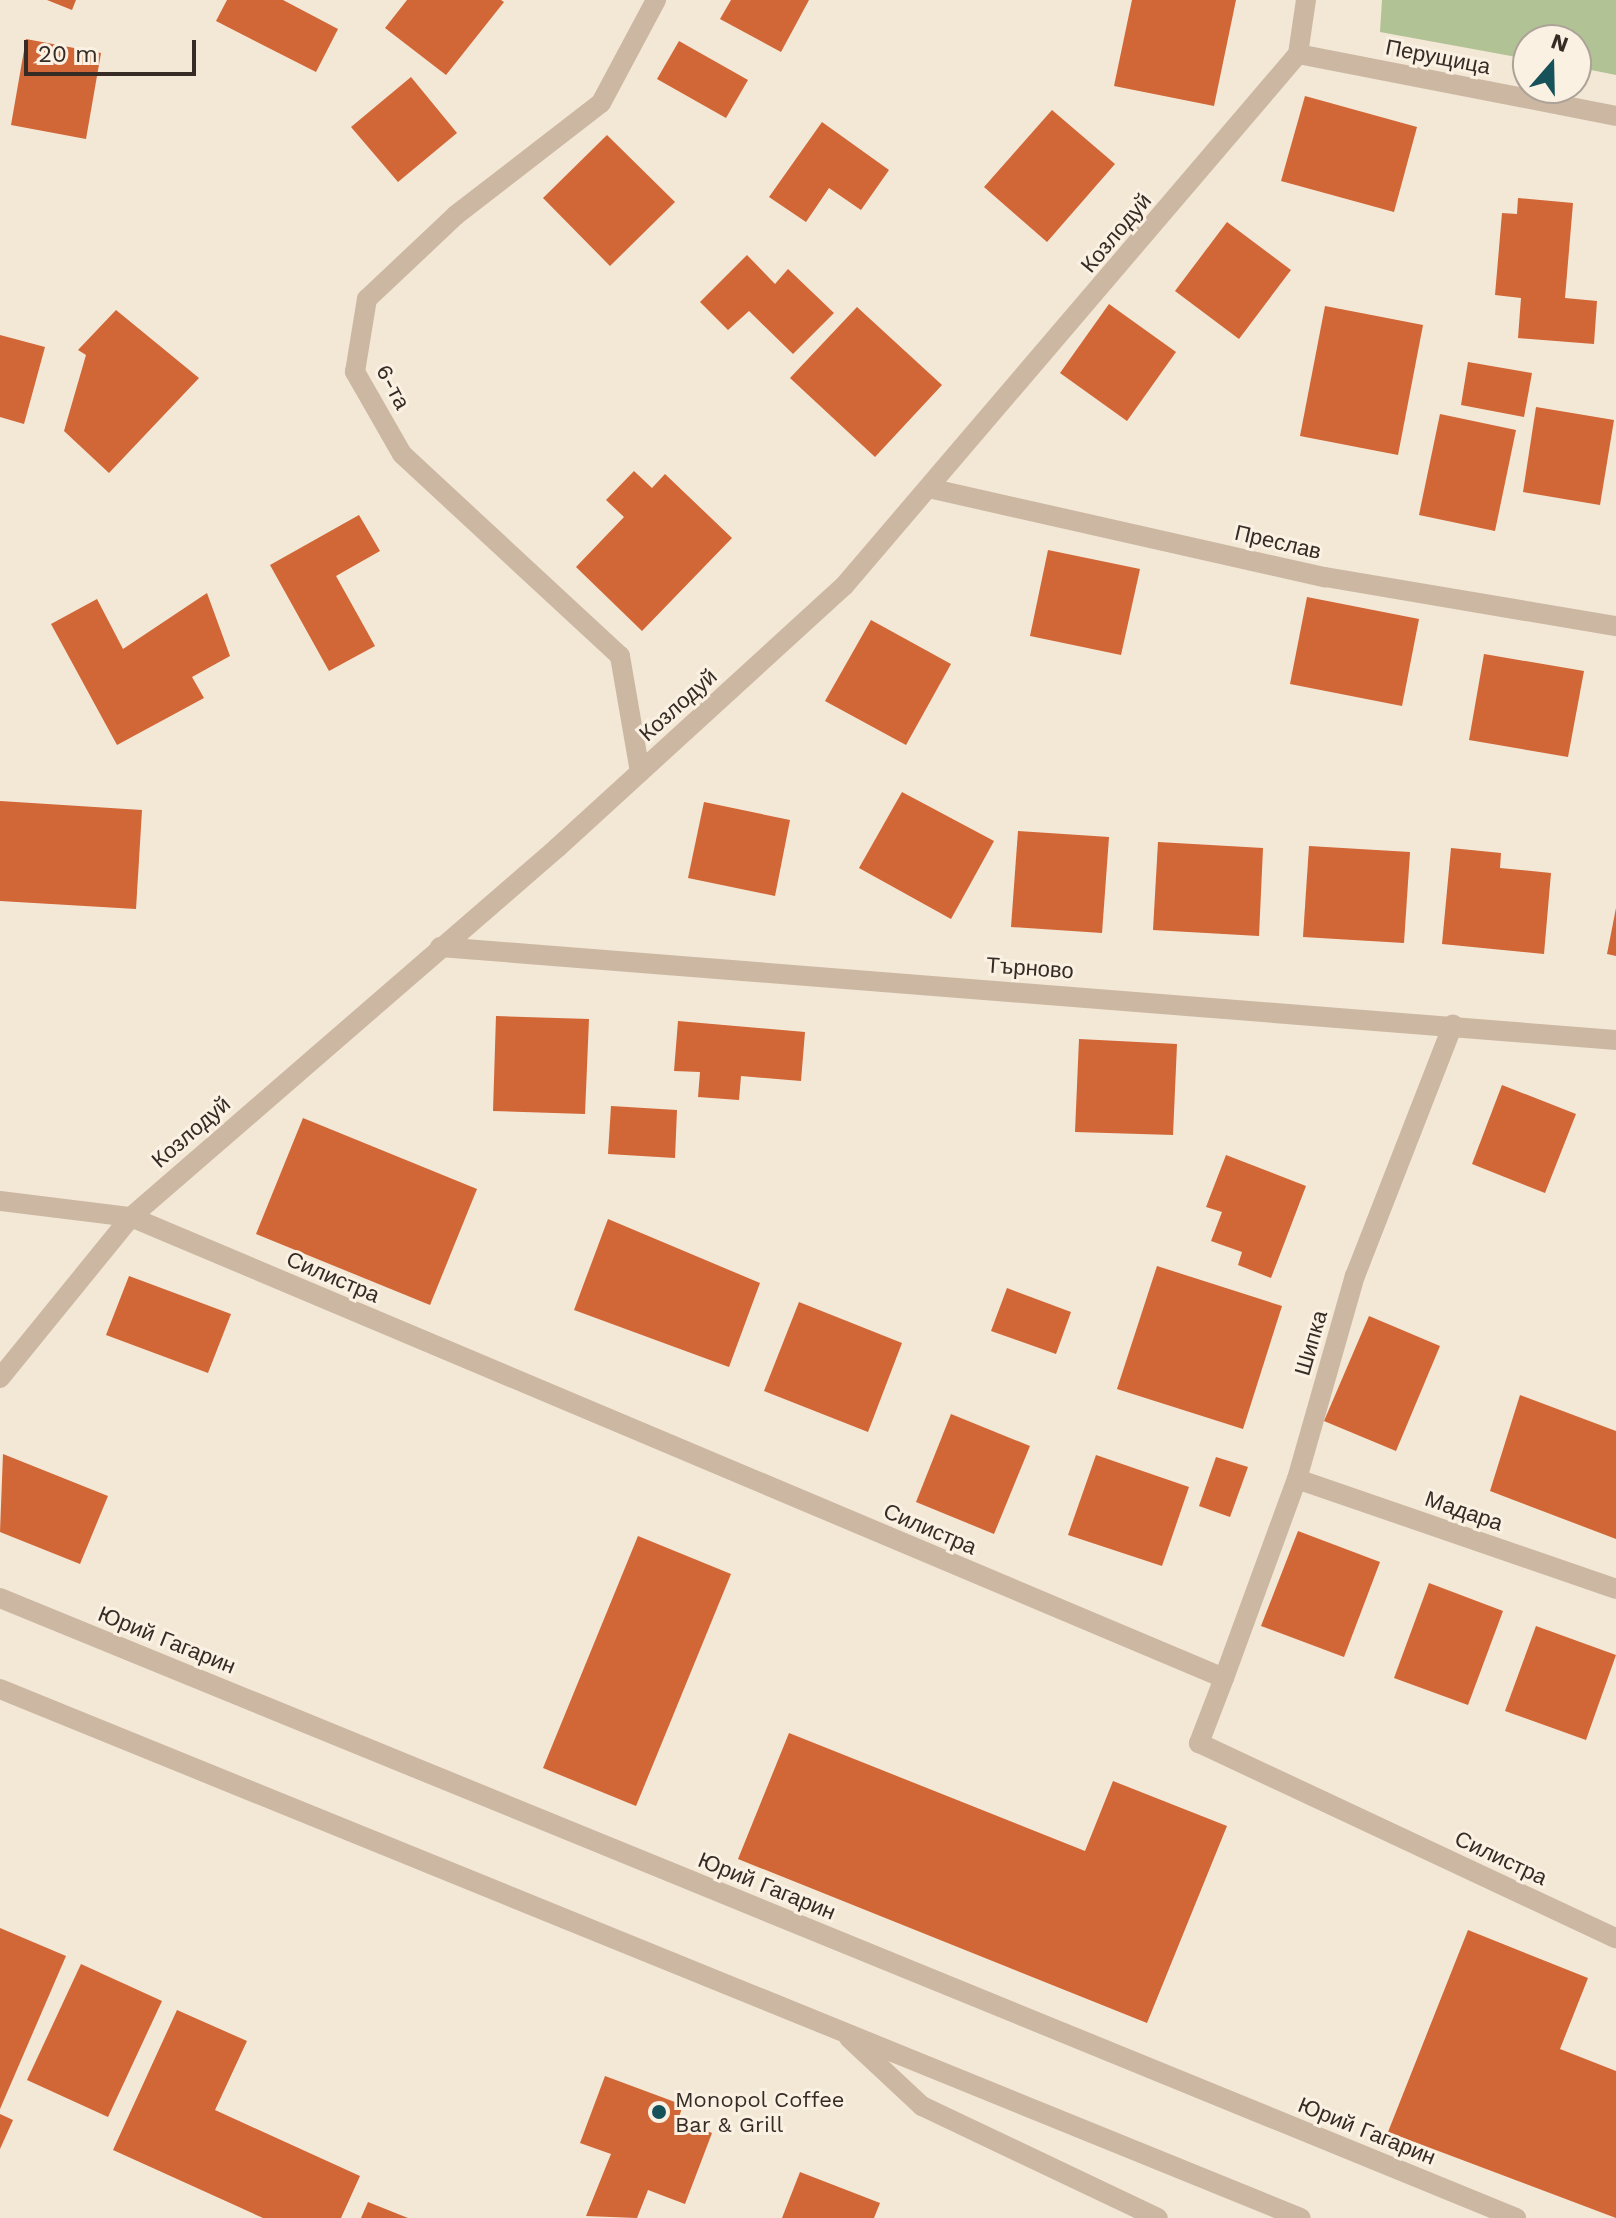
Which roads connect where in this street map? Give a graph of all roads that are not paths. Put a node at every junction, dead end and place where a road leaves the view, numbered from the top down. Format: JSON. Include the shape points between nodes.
{"nodes":[{"id":1,"x":656,"y":0,"type":"edge"},
{"id":2,"x":1306,"y":0,"type":"edge"},
{"id":3,"x":1298,"y":54,"type":"junction"},
{"id":4,"x":1616,"y":116,"type":"edge"},
{"id":5,"x":933,"y":489,"type":"junction"},
{"id":6,"x":1616,"y":626,"type":"edge"},
{"id":7,"x":640,"y":772,"type":"junction"},
{"id":8,"x":440,"y":947,"type":"junction"},
{"id":9,"x":1453,"y":1024,"type":"junction"},
{"id":10,"x":1616,"y":1040,"type":"edge"},
{"id":11,"x":0,"y":1201,"type":"edge"},
{"id":12,"x":131,"y":1217,"type":"junction"},
{"id":13,"x":0,"y":1378,"type":"edge"},
{"id":14,"x":1297,"y":1479,"type":"junction"},
{"id":15,"x":1616,"y":1589,"type":"edge"},
{"id":16,"x":0,"y":1598,"type":"edge"},
{"id":17,"x":1224,"y":1678,"type":"junction"},
{"id":18,"x":0,"y":1689,"type":"edge"},
{"id":19,"x":1616,"y":1938,"type":"edge"},
{"id":20,"x":840,"y":2030,"type":"junction"},
{"id":21,"x":1158,"y":2218,"type":"edge"},
{"id":22,"x":1301,"y":2218,"type":"edge"},
{"id":23,"x":1516,"y":2218,"type":"edge"}],
"edges":[{"from":1,"to":7,"type":"street","name":"6-та","via":[[601,103],[456,215],[367,299],[355,372],[402,454],[620,656]]},
{"from":2,"to":3,"type":"street"},
{"from":3,"to":4,"type":"street","name":"Перущица"},
{"from":3,"to":5,"type":"street","name":"Козлодуй"},
{"from":5,"to":6,"type":"street","name":"Преслав","via":[[1325,577]]},
{"from":5,"to":7,"type":"street","name":"Козлодуй","via":[[844,586]]},
{"from":7,"to":8,"type":"street","name":"Козлодуй"},
{"from":8,"to":9,"type":"street","name":"Търново"},
{"from":8,"to":12,"type":"street","name":"Козлодуй"},
{"from":9,"to":10,"type":"street","name":"Търново"},
{"from":9,"to":14,"type":"street","name":"Шипка","via":[[1355,1276]]},
{"from":11,"to":12,"type":"street","name":"Силистра"},
{"from":12,"to":13,"type":"street","name":"Козлодуй"},
{"from":12,"to":17,"type":"street","name":"Силистра"},
{"from":14,"to":15,"type":"street","name":"Мадара"},
{"from":14,"to":17,"type":"street","name":"Шипка"},
{"from":16,"to":23,"type":"street","name":"Юрий Гагарин"},
{"from":17,"to":19,"type":"street","name":"Силистра","via":[[1199,1743]]},
{"from":18,"to":20,"type":"street"},
{"from":20,"to":21,"type":"street","via":[[922,2106]]},
{"from":20,"to":22,"type":"street"}]}
